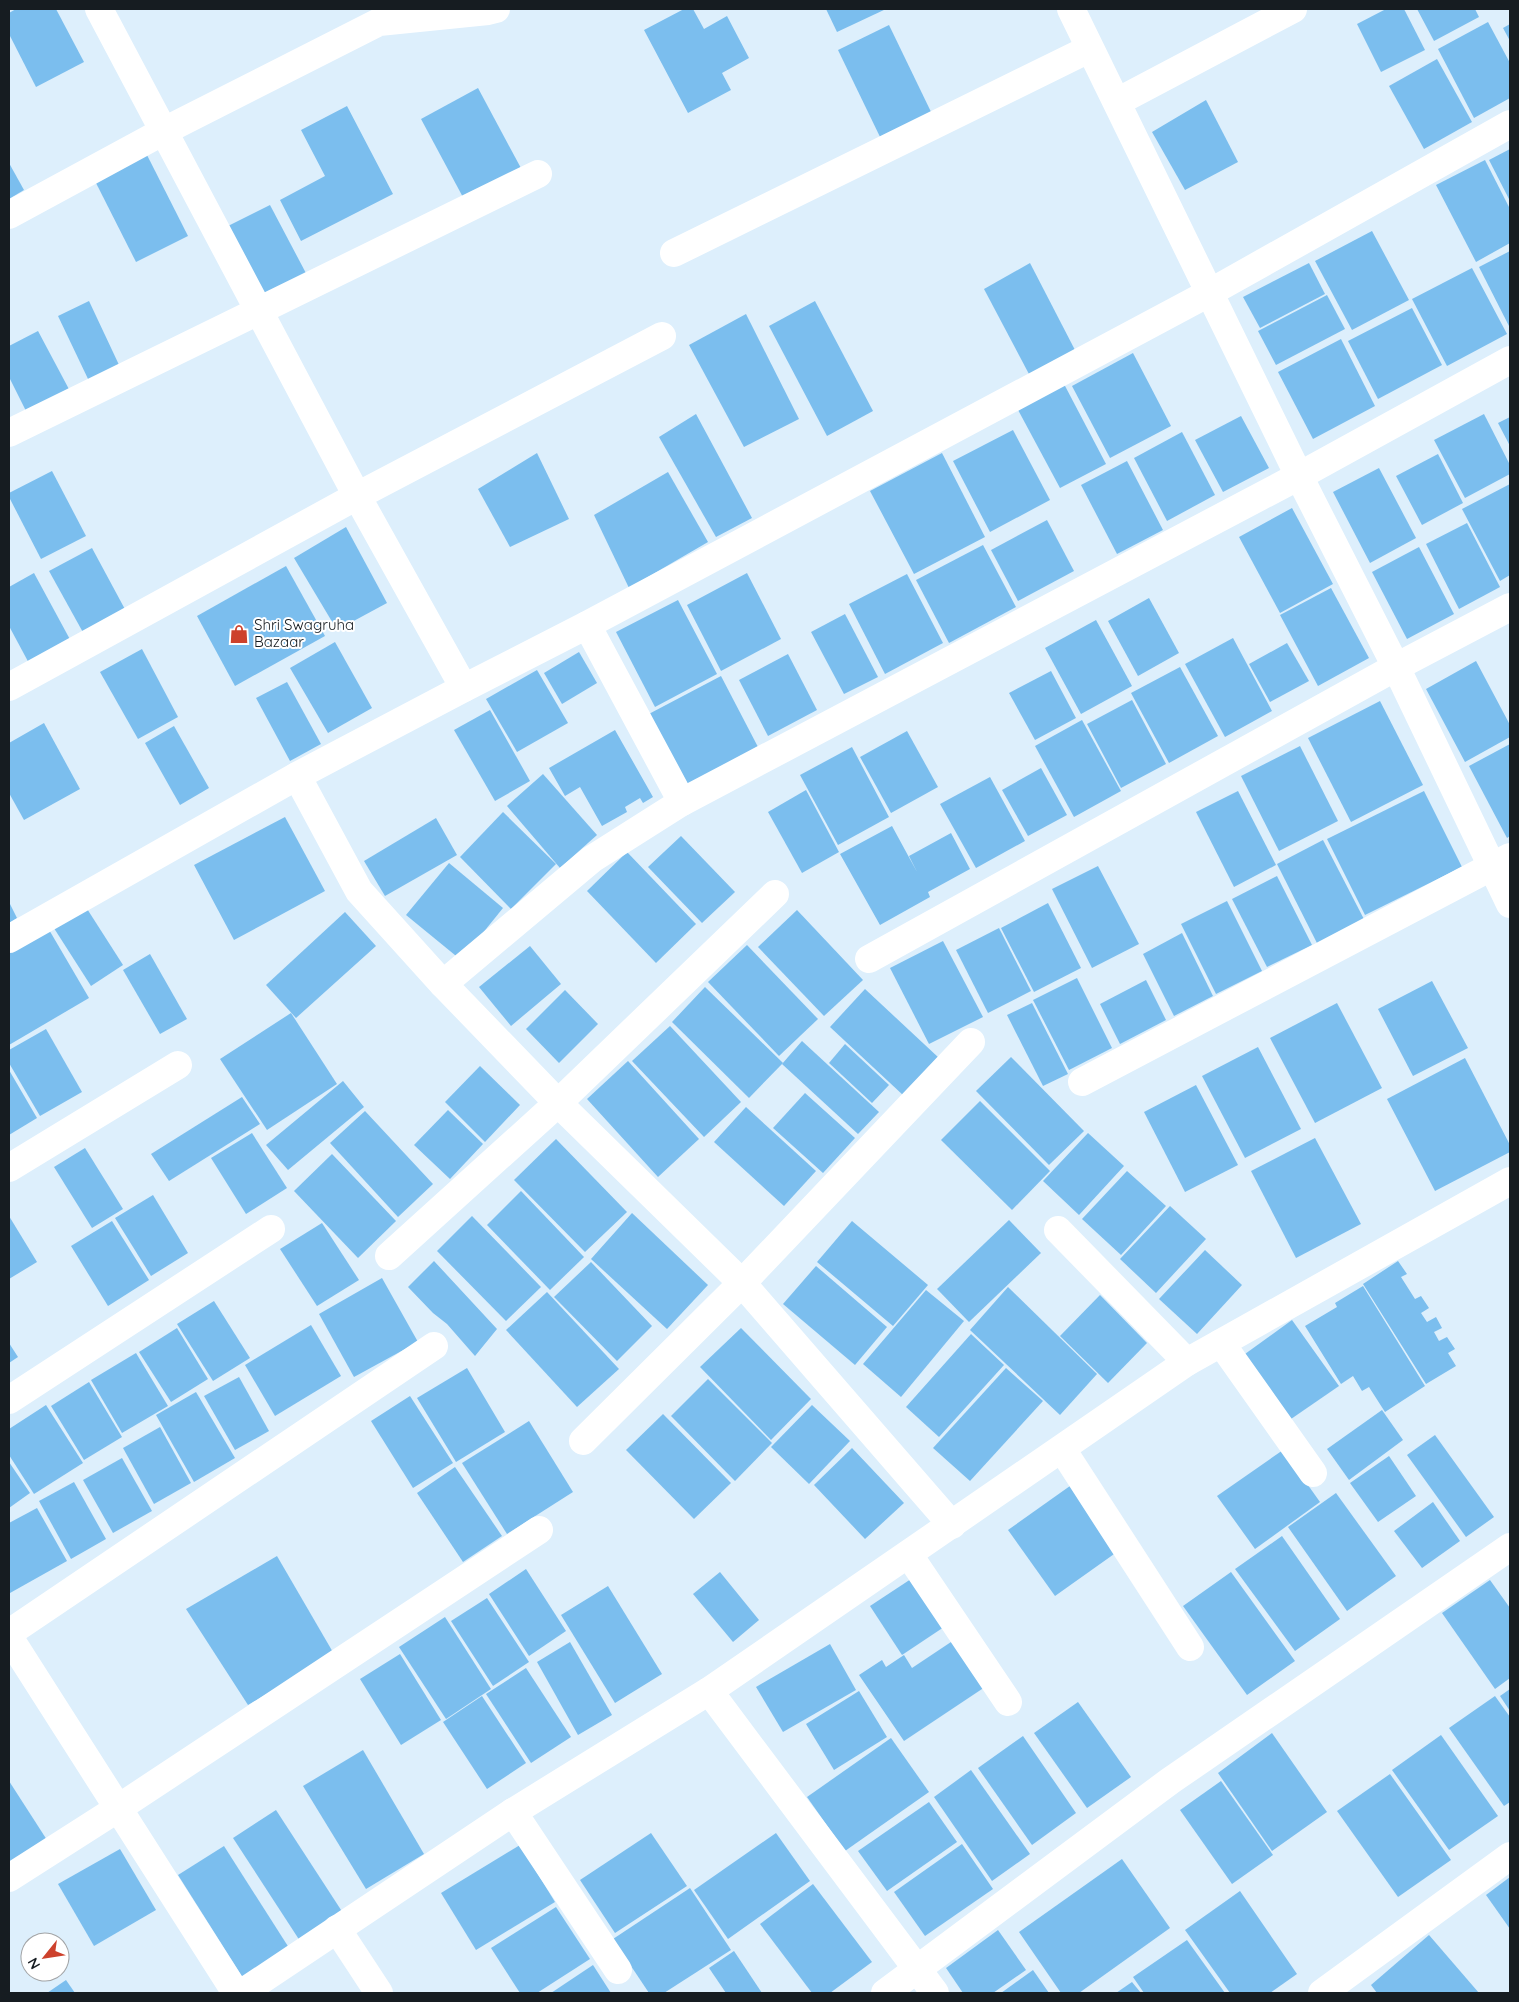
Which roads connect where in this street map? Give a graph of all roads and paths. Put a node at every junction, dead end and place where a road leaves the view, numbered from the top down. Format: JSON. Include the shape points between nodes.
{"nodes":[{"id":1,"x":99,"y":9,"type":"edge"},
{"id":2,"x":496,"y":9,"type":"edge"},
{"id":3,"x":1071,"y":9,"type":"edge"},
{"id":4,"x":1293,"y":9,"type":"edge"},
{"id":5,"x":1089,"y":49,"type":"junction"},
{"id":6,"x":1117,"y":102,"type":"junction"},
{"id":7,"x":1510,"y":124,"type":"edge"},
{"id":8,"x":164,"y":131,"type":"junction"},
{"id":9,"x":538,"y":174,"type":"dead end"},
{"id":10,"x":9,"y":215,"type":"edge"},
{"id":11,"x":674,"y":253,"type":"dead end"},
{"id":12,"x":1209,"y":293,"type":"junction"},
{"id":13,"x":259,"y":310,"type":"junction"},
{"id":14,"x":662,"y":336,"type":"dead end"},
{"id":15,"x":1510,"y":360,"type":"edge"},
{"id":16,"x":9,"y":434,"type":"edge"},
{"id":17,"x":1298,"y":476,"type":"junction"},
{"id":18,"x":357,"y":496,"type":"junction"},
{"id":19,"x":1510,"y":607,"type":"edge"},
{"id":20,"x":587,"y":626,"type":"junction"},
{"id":21,"x":1396,"y":668,"type":"junction"},
{"id":22,"x":9,"y":687,"type":"edge"},
{"id":23,"x":464,"y":688,"type":"junction"},
{"id":24,"x":297,"y":776,"type":"junction"},
{"id":25,"x":682,"y":802,"type":"junction"},
{"id":26,"x":1501,"y":862,"type":"edge"},
{"id":27,"x":775,"y":894,"type":"dead end"},
{"id":28,"x":1510,"y":904,"type":"edge"},
{"id":29,"x":9,"y":939,"type":"edge"},
{"id":30,"x":869,"y":959,"type":"dead end"},
{"id":31,"x":443,"y":984,"type":"junction"},
{"id":32,"x":972,"y":1042,"type":"dead end"},
{"id":33,"x":178,"y":1065,"type":"dead end"},
{"id":34,"x":1082,"y":1082,"type":"dead end"},
{"id":35,"x":558,"y":1103,"type":"junction"},
{"id":36,"x":9,"y":1168,"type":"edge"},
{"id":37,"x":1510,"y":1181,"type":"edge"},
{"id":38,"x":271,"y":1230,"type":"dead end"},
{"id":39,"x":1058,"y":1230,"type":"dead end"},
{"id":40,"x":389,"y":1256,"type":"dead end"},
{"id":41,"x":742,"y":1283,"type":"junction"},
{"id":42,"x":1221,"y":1343,"type":"junction"},
{"id":43,"x":434,"y":1346,"type":"dead end"},
{"id":44,"x":1187,"y":1362,"type":"junction"},
{"id":45,"x":9,"y":1400,"type":"edge"},
{"id":46,"x":583,"y":1441,"type":"dead end"},
{"id":47,"x":1062,"y":1449,"type":"junction"},
{"id":48,"x":1313,"y":1473,"type":"dead end"},
{"id":49,"x":952,"y":1525,"type":"junction"},
{"id":50,"x":539,"y":1530,"type":"dead end"},
{"id":51,"x":1510,"y":1547,"type":"edge"},
{"id":52,"x":909,"y":1554,"type":"junction"},
{"id":53,"x":9,"y":1633,"type":"edge"},
{"id":54,"x":9,"y":1637,"type":"edge"},
{"id":55,"x":1190,"y":1647,"type":"dead end"},
{"id":56,"x":709,"y":1691,"type":"junction"},
{"id":57,"x":1008,"y":1702,"type":"dead end"},
{"id":58,"x":118,"y":1809,"type":"junction"},
{"id":59,"x":513,"y":1812,"type":"junction"},
{"id":60,"x":1510,"y":1856,"type":"edge"},
{"id":61,"x":9,"y":1878,"type":"edge"},
{"id":62,"x":337,"y":1929,"type":"junction"},
{"id":63,"x":618,"y":1970,"type":"dead end"},
{"id":64,"x":917,"y":1970,"type":"junction"},
{"id":65,"x":236,"y":1993,"type":"edge"},
{"id":66,"x":242,"y":1993,"type":"edge"},
{"id":67,"x":379,"y":1993,"type":"edge"},
{"id":68,"x":885,"y":1993,"type":"edge"},
{"id":69,"x":935,"y":1993,"type":"edge"},
{"id":70,"x":1322,"y":1993,"type":"edge"}],
"edges":[{"from":1,"to":8,"type":"street"},
{"from":2,"to":8,"type":"street","via":[[379,22]]},
{"from":3,"to":5,"type":"street"},
{"from":4,"to":6,"type":"street"},
{"from":5,"to":6,"type":"street"},
{"from":5,"to":11,"type":"street"},
{"from":6,"to":12,"type":"street"},
{"from":7,"to":12,"type":"street"},
{"from":8,"to":10,"type":"street"},
{"from":8,"to":13,"type":"street"},
{"from":9,"to":13,"type":"street"},
{"from":12,"to":17,"type":"street"},
{"from":12,"to":20,"type":"street"},
{"from":13,"to":16,"type":"street"},
{"from":13,"to":18,"type":"street"},
{"from":14,"to":18,"type":"street"},
{"from":15,"to":17,"type":"street"},
{"from":17,"to":21,"type":"street"},
{"from":17,"to":25,"type":"street"},
{"from":18,"to":22,"type":"street"},
{"from":18,"to":23,"type":"street"},
{"from":19,"to":21,"type":"street"},
{"from":20,"to":23,"type":"street"},
{"from":20,"to":25,"type":"street"},
{"from":21,"to":26,"type":"street"},
{"from":21,"to":30,"type":"street"},
{"from":23,"to":24,"type":"street"},
{"from":24,"to":29,"type":"street"},
{"from":24,"to":31,"type":"street","via":[[359,891]]},
{"from":25,"to":31,"type":"street","via":[[592,859]]},
{"from":26,"to":28,"type":"street"},
{"from":26,"to":34,"type":"street"},
{"from":27,"to":35,"type":"street"},
{"from":31,"to":35,"type":"street"},
{"from":32,"to":41,"type":"street"},
{"from":33,"to":36,"type":"street"},
{"from":35,"to":40,"type":"street"},
{"from":35,"to":41,"type":"street"},
{"from":37,"to":42,"type":"street"},
{"from":38,"to":45,"type":"street"},
{"from":39,"to":44,"type":"street"},
{"from":41,"to":46,"type":"street"},
{"from":41,"to":49,"type":"street"},
{"from":42,"to":44,"type":"street"},
{"from":42,"to":48,"type":"street"},
{"from":43,"to":53,"type":"street"},
{"from":44,"to":47,"type":"street"},
{"from":47,"to":49,"type":"street"},
{"from":47,"to":55,"type":"street"},
{"from":49,"to":52,"type":"street"},
{"from":50,"to":58,"type":"street"},
{"from":51,"to":64,"type":"street","via":[[1170,1780]]},
{"from":52,"to":56,"type":"street"},
{"from":52,"to":57,"type":"street"},
{"from":54,"to":58,"type":"street"},
{"from":56,"to":59,"type":"street"},
{"from":56,"to":64,"type":"street"},
{"from":58,"to":61,"type":"street"},
{"from":58,"to":65,"type":"street"},
{"from":59,"to":62,"type":"street"},
{"from":59,"to":63,"type":"street"},
{"from":60,"to":70,"type":"street"},
{"from":62,"to":66,"type":"street"},
{"from":62,"to":67,"type":"street"},
{"from":64,"to":68,"type":"street"},
{"from":64,"to":69,"type":"street"}]}
